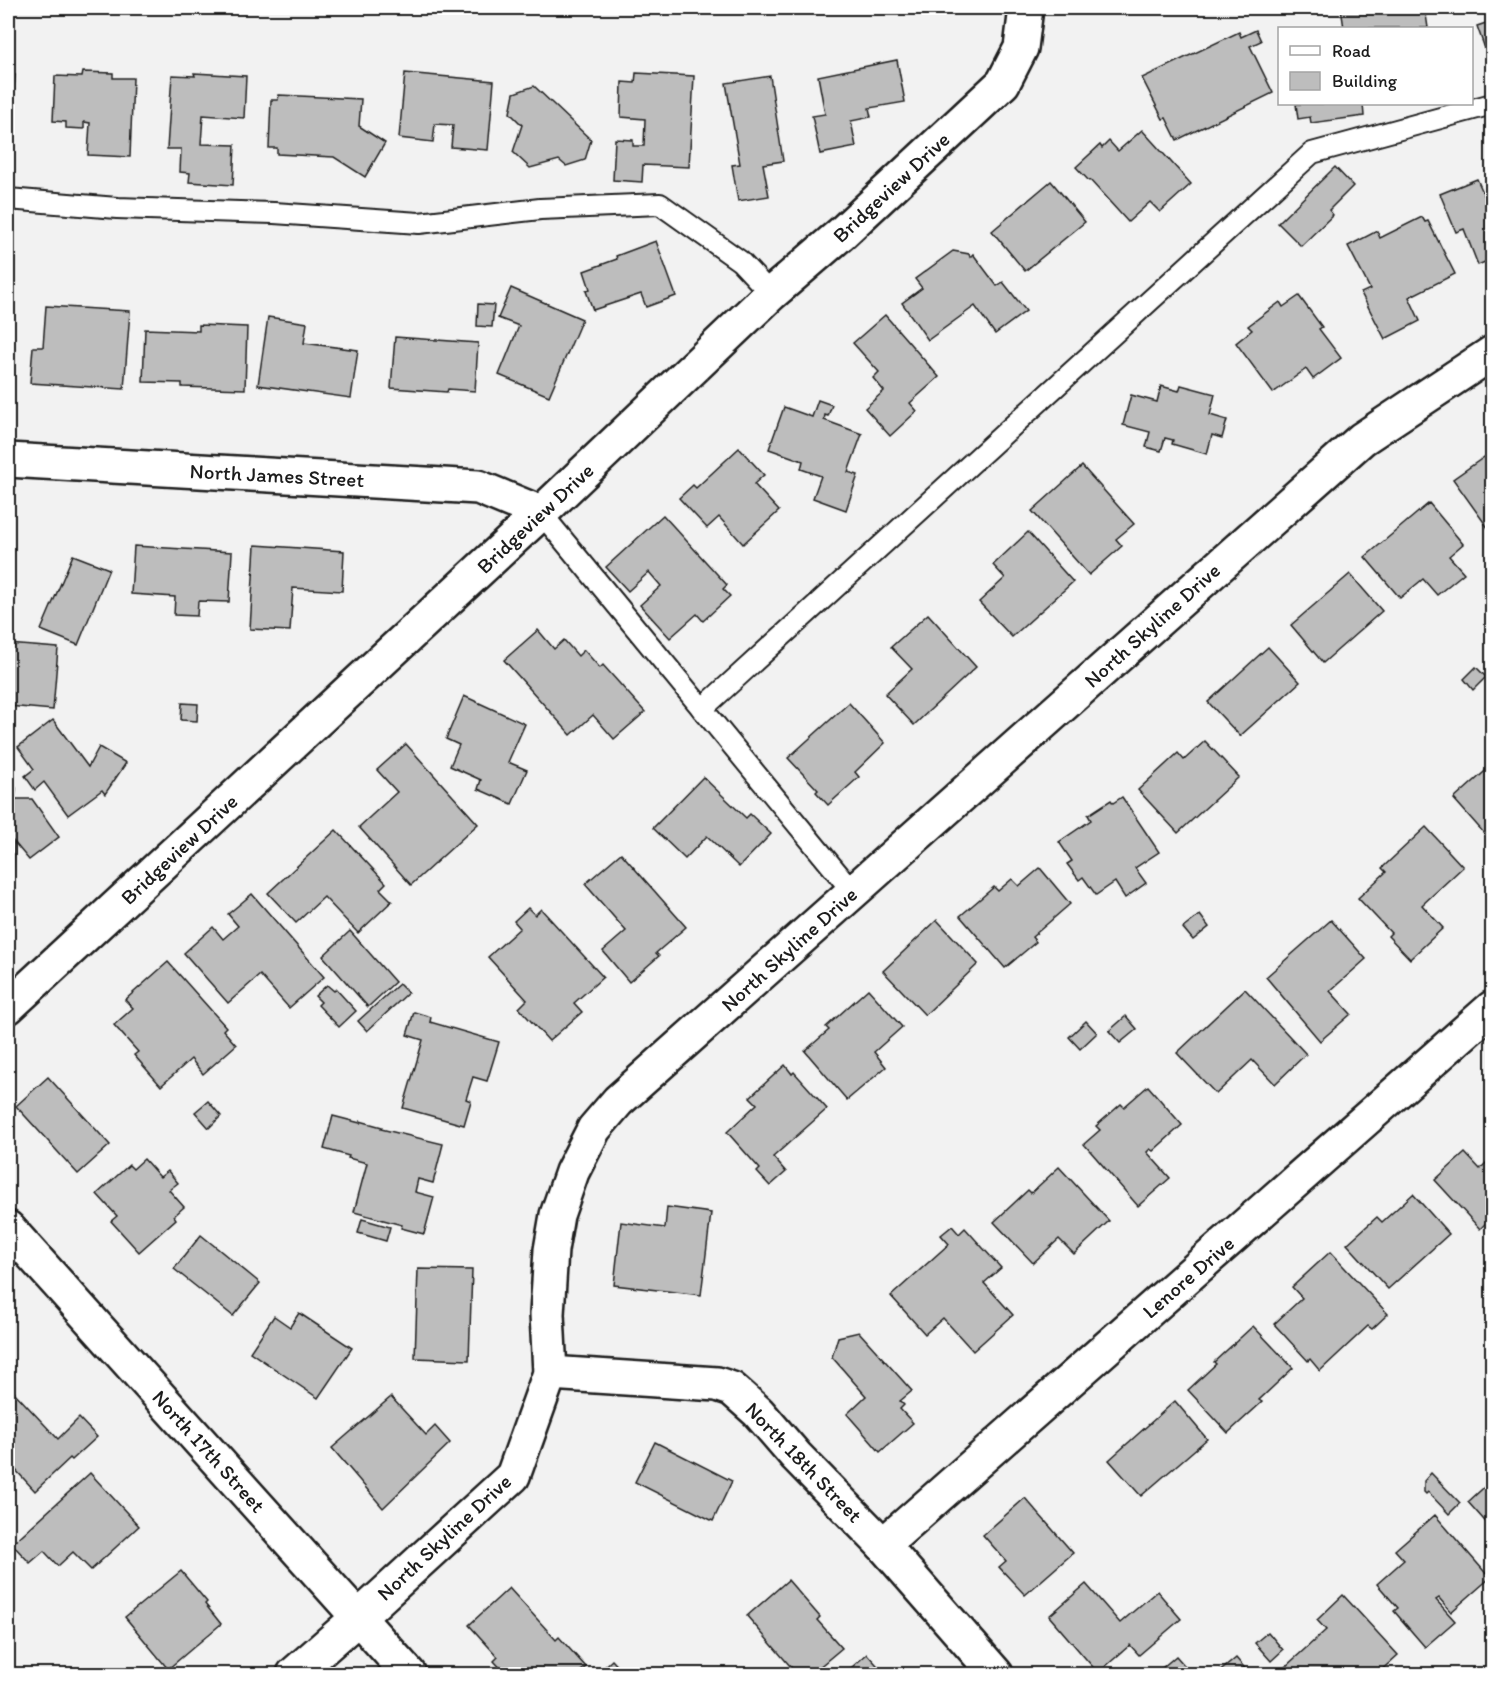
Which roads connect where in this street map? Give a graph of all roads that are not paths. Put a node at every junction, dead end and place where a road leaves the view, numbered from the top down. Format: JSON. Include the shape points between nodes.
{"nodes":[{"id":1,"x":1026,"y":8,"type":"edge"},
{"id":2,"x":1492,"y":104,"type":"edge"},
{"id":3,"x":8,"y":199,"type":"edge"},
{"id":4,"x":771,"y":294,"type":"junction"},
{"id":5,"x":1492,"y":353,"type":"edge"},
{"id":6,"x":8,"y":460,"type":"edge"},
{"id":7,"x":541,"y":513,"type":"junction"},
{"id":8,"x":702,"y":709,"type":"junction"},
{"id":9,"x":853,"y":892,"type":"junction"},
{"id":10,"x":8,"y":1007,"type":"edge"},
{"id":11,"x":1492,"y":1008,"type":"edge"},
{"id":12,"x":8,"y":1228,"type":"edge"},
{"id":13,"x":550,"y":1373,"type":"junction"},
{"id":14,"x":883,"y":1545,"type":"junction"},
{"id":15,"x":359,"y":1617,"type":"junction"},
{"id":16,"x":294,"y":1674,"type":"edge"},
{"id":17,"x":410,"y":1674,"type":"edge"},
{"id":18,"x":996,"y":1674,"type":"edge"}],
"edges":[{"from":1,"to":4,"type":"street","name":"Bridgeview Drive","via":[[1021,48],[1003,83]]},
{"from":2,"to":8,"type":"lane","via":[[1312,153]]},
{"from":3,"to":4,"type":"lane","via":[[419,223],[540,209],[660,204],[740,261]]},
{"from":4,"to":7,"type":"street","name":"Bridgeview Drive"},
{"from":5,"to":9,"type":"street","name":"North Skyline Drive","via":[[1362,439]]},
{"from":6,"to":7,"type":"street","name":"North James Street","via":[[478,487]]},
{"from":7,"to":8,"type":"lane"},
{"from":7,"to":10,"type":"street","name":"Bridgeview Drive"},
{"from":8,"to":9,"type":"lane"},
{"from":9,"to":13,"type":"street","name":"North Skyline Drive","via":[[618,1101],[594,1128],[572,1172],[550,1250]]},
{"from":11,"to":14,"type":"street","name":"Lenore Drive"},
{"from":12,"to":15,"type":"street","name":"North 17th Street"},
{"from":13,"to":14,"type":"street","name":"North 18th Street","via":[[717,1384],[732,1389]]},
{"from":13,"to":15,"type":"street","name":"North Skyline Drive","via":[[513,1476]]},
{"from":14,"to":18,"type":"street","name":"North 18th Street"},
{"from":15,"to":16,"type":"street","name":"North Skyline Drive"},
{"from":15,"to":17,"type":"street","name":"North 17th Street"}]}
